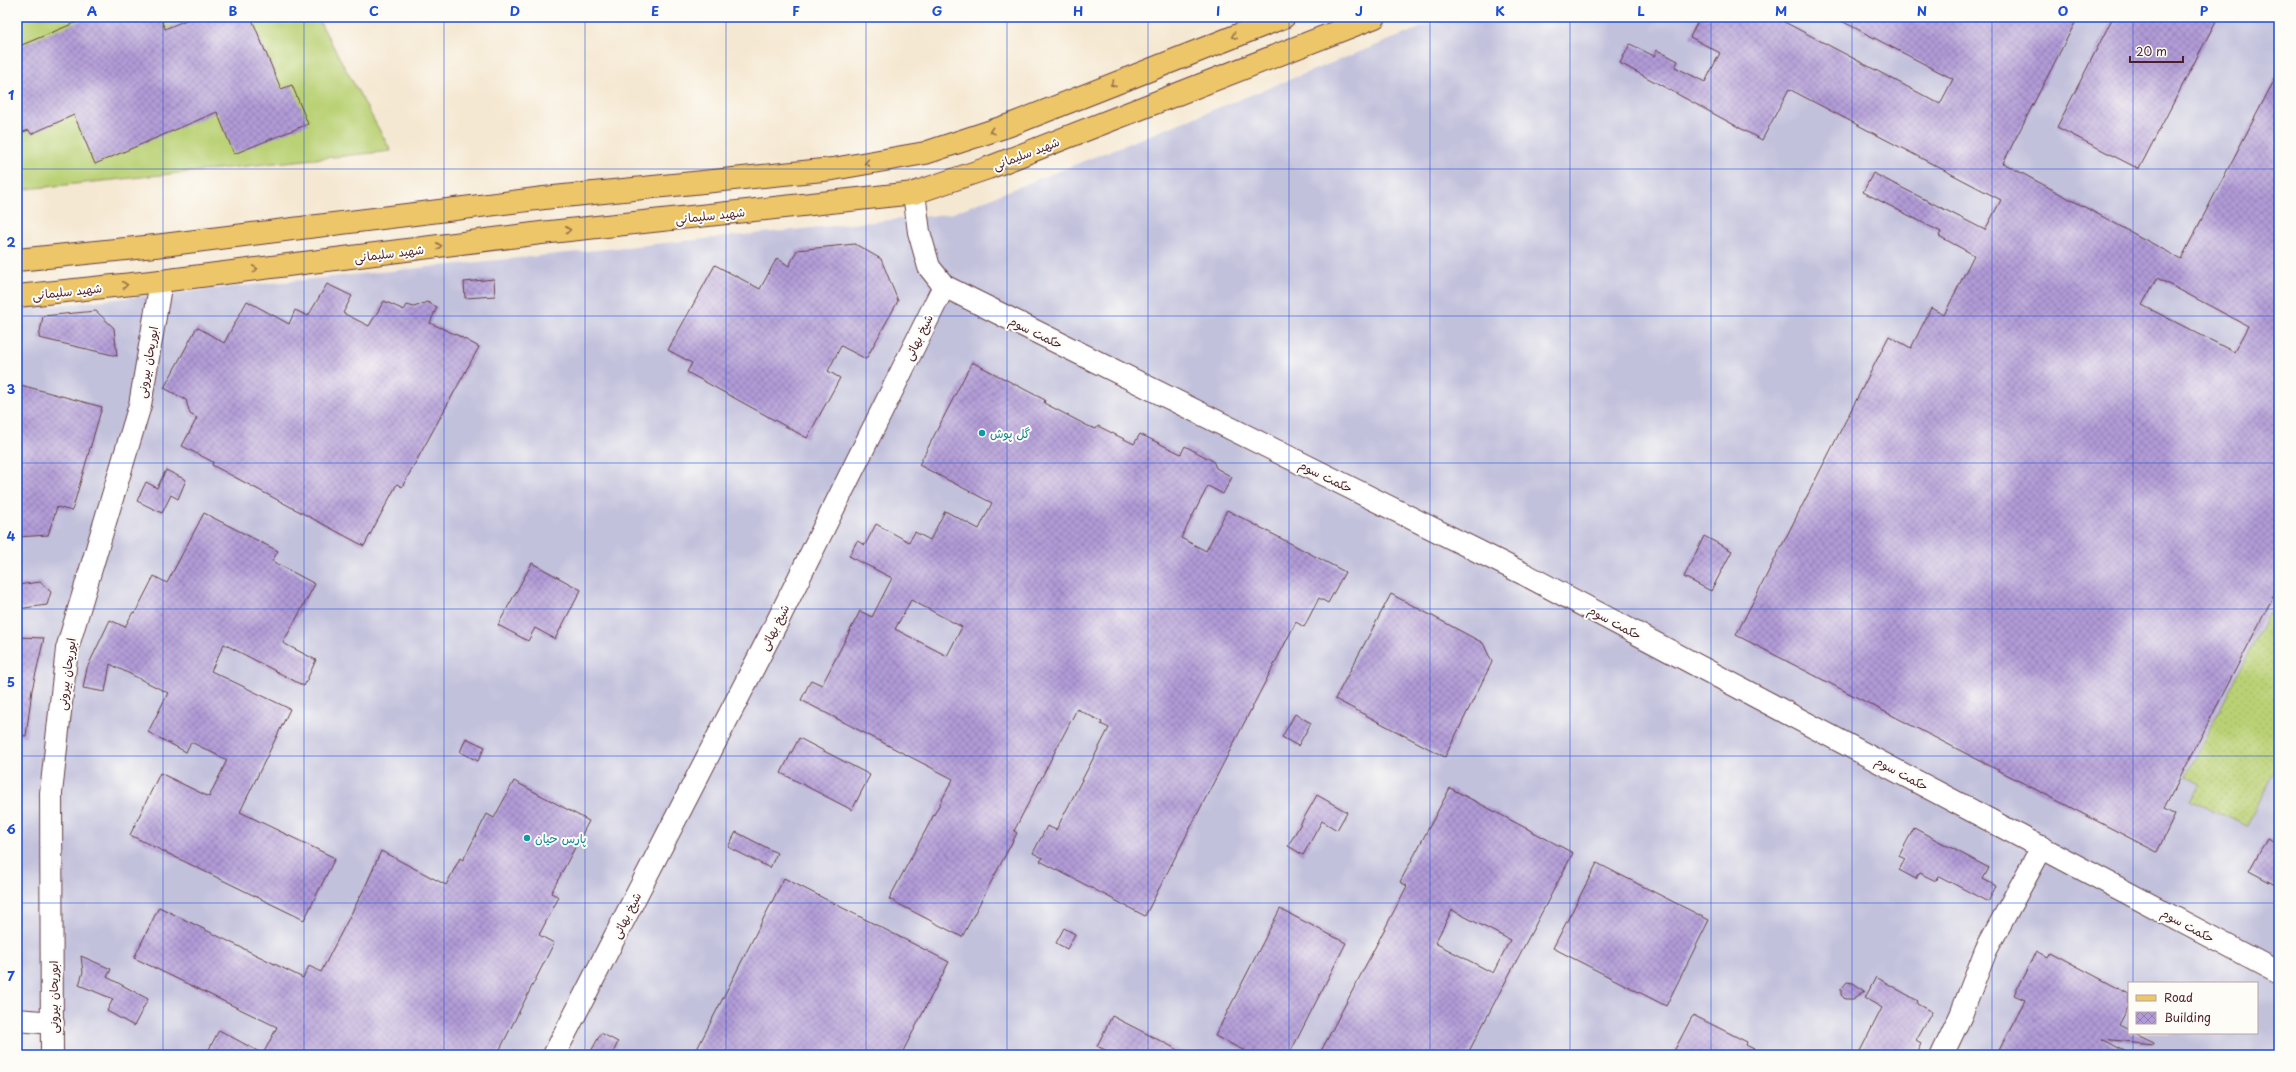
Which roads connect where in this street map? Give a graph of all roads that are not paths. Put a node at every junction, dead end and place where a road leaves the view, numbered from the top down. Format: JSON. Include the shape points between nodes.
{"nodes":[{"id":1,"x":1284,"y":17,"type":"edge"},
{"id":2,"x":1375,"y":17,"type":"edge"},
{"id":3,"x":914,"y":193,"type":"junction"},
{"id":4,"x":17,"y":260,"type":"edge"},
{"id":5,"x":161,"y":281,"type":"junction"},
{"id":6,"x":944,"y":286,"type":"junction"},
{"id":7,"x":17,"y":296,"type":"edge"},
{"id":8,"x":2042,"y":847,"type":"junction"},
{"id":9,"x":2279,"y":973,"type":"edge"},
{"id":10,"x":17,"y":1020,"type":"edge"},
{"id":11,"x":52,"y":1023,"type":"junction"},
{"id":12,"x":52,"y":1055,"type":"edge"},
{"id":13,"x":554,"y":1055,"type":"edge"},
{"id":14,"x":1942,"y":1055,"type":"edge"}],
"edges":[{"from":1,"to":4,"type":"main road","one_way":true,"via":[[1010,125],[925,153],[833,169],[552,198]]},
{"from":2,"to":3,"type":"main road","name":"شهید سلیمانی","via":[[988,168]]},
{"from":5,"to":3,"type":"main road","name":"شهید سلیمانی","one_way":true,"via":[[541,234]]},
{"from":3,"to":6,"type":"street","via":[[919,232],[929,267]]},
{"from":7,"to":5,"type":"main road","name":"شهید سلیمانی","one_way":true},
{"from":5,"to":11,"type":"street","name":"ابوریحان بیرونی","via":[[140,405],[67,650],[51,793]]},
{"from":6,"to":8,"type":"street","name":"حکمت سوم","via":[[1524,574]]},
{"from":6,"to":13,"type":"street","name":"شیخ بهائی","via":[[777,622]]},
{"from":8,"to":9,"type":"street","name":"حکمت سوم"},
{"from":8,"to":14,"type":"street","via":[[1986,950],[1961,1015]]},
{"from":10,"to":11,"type":"street"},
{"from":11,"to":12,"type":"street","name":"ابوریحان بیرونی"}]}
